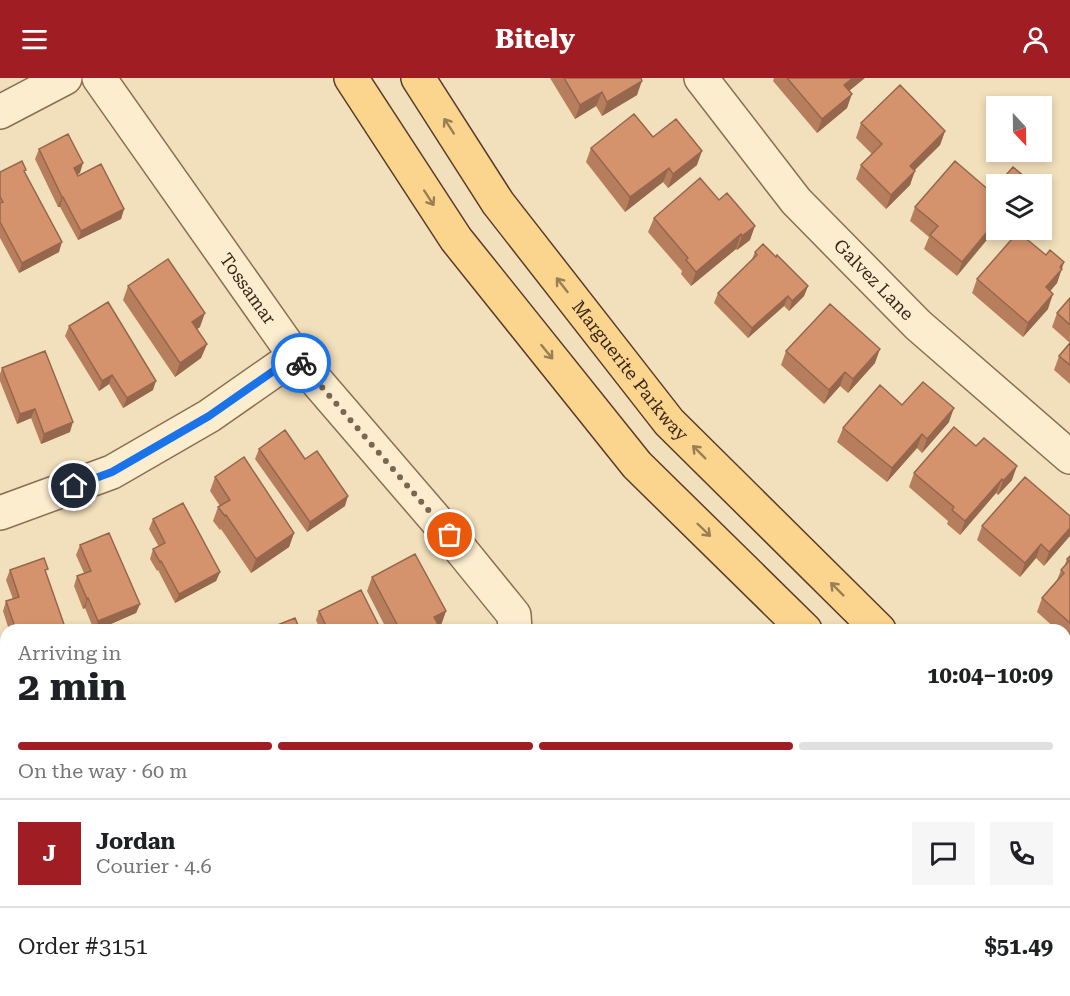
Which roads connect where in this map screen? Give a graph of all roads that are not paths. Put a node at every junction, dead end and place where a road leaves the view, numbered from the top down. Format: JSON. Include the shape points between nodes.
{"nodes":[{"id":1,"x":65,"y":78,"type":"edge"},
{"id":2,"x":99,"y":78,"type":"edge"},
{"id":3,"x":351,"y":78,"type":"edge"},
{"id":4,"x":418,"y":78,"type":"edge"},
{"id":5,"x":701,"y":78,"type":"edge"},
{"id":6,"x":0,"y":112,"type":"edge"},
{"id":7,"x":295,"y":356,"type":"junction"},
{"id":8,"x":1070,"y":457,"type":"edge"},
{"id":9,"x":0,"y":513,"type":"edge"},
{"id":10,"x":515,"y":624,"type":"edge"},
{"id":11,"x":800,"y":624,"type":"edge"},
{"id":12,"x":873,"y":624,"type":"edge"}],
"edges":[{"from":1,"to":6,"type":"street"},
{"from":2,"to":7,"type":"street","name":"Tossamar"},
{"from":3,"to":11,"type":"main road","one_way":true,"via":[[456,239],[638,465]]},
{"from":12,"to":4,"type":"main road","name":"Marguerite Parkway","one_way":true,"via":[[669,422],[498,202]]},
{"from":5,"to":8,"type":"street","name":"Galvez Lane","via":[[796,201],[918,325]]},
{"from":7,"to":9,"type":"street","via":[[209,416],[112,472]]},
{"from":7,"to":10,"type":"street","name":"Tossamar","via":[[450,535],[514,615]]}]}
